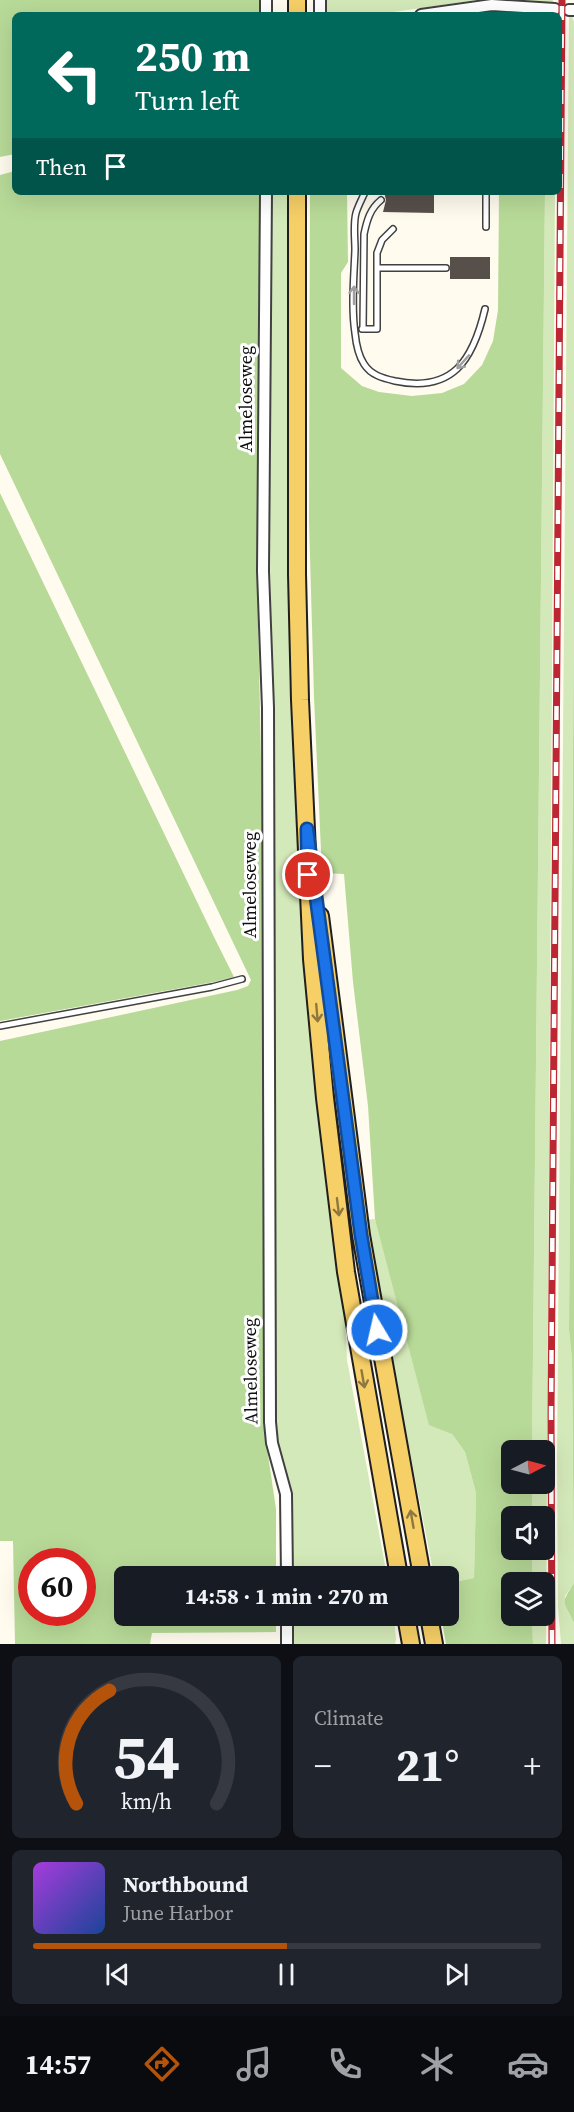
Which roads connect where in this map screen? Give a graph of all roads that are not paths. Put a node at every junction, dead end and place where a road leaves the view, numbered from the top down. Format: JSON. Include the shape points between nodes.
{"nodes":[{"id":1,"x":555,"y":9,"type":"dead end"},
{"id":2,"x":443,"y":12,"type":"edge"},
{"id":3,"x":266,"y":195,"type":"edge"},
{"id":4,"x":297,"y":195,"type":"edge"},
{"id":5,"x":364,"y":195,"type":"edge"},
{"id":6,"x":486,"y":195,"type":"edge"},
{"id":7,"x":381,"y":200,"type":"dead end"},
{"id":8,"x":486,"y":227,"type":"dead end"},
{"id":9,"x":393,"y":229,"type":"dead end"},
{"id":10,"x":377,"y":268,"type":"junction"},
{"id":11,"x":446,"y":268,"type":"dead end"},
{"id":12,"x":485,"y":309,"type":"dead end"},
{"id":13,"x":363,"y":329,"type":"junction"},
{"id":14,"x":354,"y":330,"type":"junction"},
{"id":15,"x":307,"y":829,"type":"junction"},
{"id":16,"x":242,"y":979,"type":"dead end"},
{"id":17,"x":0,"y":1026,"type":"edge"},
{"id":18,"x":287,"y":1566,"type":"edge"},
{"id":19,"x":397,"y":1566,"type":"edge"},
{"id":20,"x":420,"y":1566,"type":"edge"},
{"id":21,"x":287,"y":1626,"type":"edge"},
{"id":22,"x":408,"y":1626,"type":"edge"},
{"id":23,"x":431,"y":1626,"type":"edge"},
{"id":24,"x":287,"y":1644,"type":"edge"},
{"id":25,"x":411,"y":1644,"type":"edge"},
{"id":26,"x":434,"y":1644,"type":"edge"}],
"edges":[{"from":1,"to":2,"type":"street","via":[[492,5]]},
{"from":3,"to":18,"type":"street","name":"Almeloseweg","via":[[263,571],[268,708],[270,1422],[286,1494]]},
{"from":4,"to":15,"type":"main road","via":[[297,574]]},
{"from":14,"to":5,"type":"lane","one_way":true,"via":[[355,219]]},
{"from":6,"to":8,"type":"lane"},
{"from":7,"to":13,"type":"lane","via":[[373,207],[364,234]]},
{"from":9,"to":10,"type":"lane","via":[[381,240]]},
{"from":10,"to":11,"type":"lane"},
{"from":10,"to":13,"type":"lane","via":[[377,329]]},
{"from":12,"to":14,"type":"lane","one_way":true,"via":[[470,354],[458,369],[440,381],[421,384],[378,377],[364,365]]},
{"from":13,"to":14,"type":"lane"},
{"from":15,"to":19,"type":"main road","one_way":true,"via":[[312,959],[346,1272]]},
{"from":20,"to":15,"type":"main road","one_way":true,"via":[[361,1235]]},
{"from":16,"to":17,"type":"lane"},
{"from":21,"to":24,"type":"street"},
{"from":22,"to":25,"type":"main road"},
{"from":23,"to":26,"type":"main road"}]}
